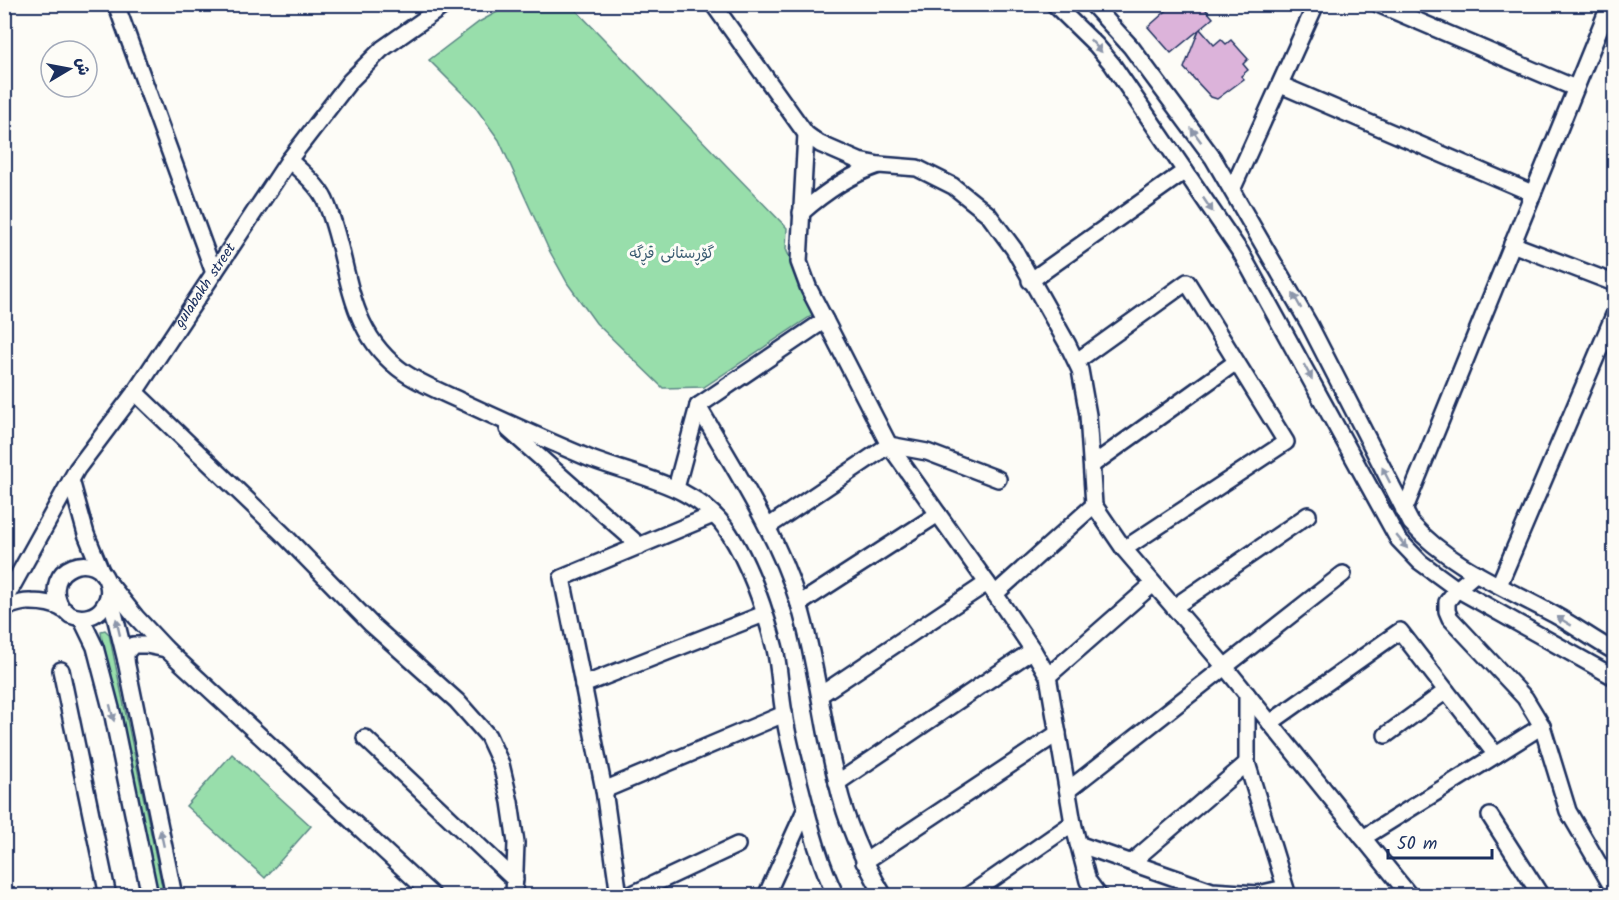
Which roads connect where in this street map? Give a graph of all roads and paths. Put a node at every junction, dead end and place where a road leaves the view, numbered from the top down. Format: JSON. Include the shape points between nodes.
{"nodes":[{"id":1,"x":116,"y":4,"type":"edge"},
{"id":2,"x":446,"y":4,"type":"edge"},
{"id":3,"x":713,"y":4,"type":"edge"},
{"id":4,"x":1054,"y":4,"type":"edge"},
{"id":5,"x":1092,"y":4,"type":"edge"},
{"id":6,"x":1316,"y":4,"type":"edge"},
{"id":7,"x":1378,"y":4,"type":"edge"},
{"id":8,"x":1610,"y":4,"type":"edge"},
{"id":9,"x":1281,"y":85,"type":"junction"},
{"id":10,"x":1575,"y":88,"type":"junction"},
{"id":11,"x":806,"y":134,"type":"junction"},
{"id":12,"x":288,"y":160,"type":"junction"},
{"id":13,"x":879,"y":165,"type":"junction"},
{"id":14,"x":1185,"y":171,"type":"junction"},
{"id":15,"x":1232,"y":190,"type":"junction"},
{"id":16,"x":1532,"y":193,"type":"junction"},
{"id":17,"x":801,"y":213,"type":"junction"},
{"id":18,"x":1512,"y":244,"type":"junction"},
{"id":19,"x":214,"y":273,"type":"junction"},
{"id":20,"x":1030,"y":280,"type":"junction"},
{"id":21,"x":1614,"y":283,"type":"edge"},
{"id":22,"x":1614,"y":315,"type":"edge"},
{"id":23,"x":825,"y":320,"type":"junction"},
{"id":24,"x":1611,"y":336,"type":"edge"},
{"id":25,"x":1077,"y":361,"type":"junction"},
{"id":26,"x":1236,"y":362,"type":"junction"},
{"id":27,"x":135,"y":392,"type":"junction"},
{"id":28,"x":698,"y":406,"type":"junction"},
{"id":29,"x":492,"y":416,"type":"junction"},
{"id":30,"x":889,"y":445,"type":"junction"},
{"id":31,"x":1092,"y":465,"type":"junction"},
{"id":32,"x":998,"y":479,"type":"dead end"},
{"id":33,"x":71,"y":480,"type":"junction"},
{"id":34,"x":676,"y":488,"type":"junction"},
{"id":35,"x":1094,"y":505,"type":"junction"},
{"id":36,"x":1404,"y":511,"type":"junction"},
{"id":37,"x":938,"y":514,"type":"junction"},
{"id":38,"x":713,"y":515,"type":"junction"},
{"id":39,"x":1308,"y":515,"type":"dead end"},
{"id":40,"x":769,"y":526,"type":"junction"},
{"id":41,"x":640,"y":546,"type":"junction"},
{"id":42,"x":1124,"y":549,"type":"junction"},
{"id":43,"x":1476,"y":573,"type":"junction"},
{"id":44,"x":1343,"y":574,"type":"dead end"},
{"id":45,"x":106,"y":582,"type":"junction"},
{"id":46,"x":1153,"y":584,"type":"junction"},
{"id":47,"x":1499,"y":585,"type":"junction"},
{"id":48,"x":991,"y":588,"type":"junction"},
{"id":49,"x":1457,"y":589,"type":"junction"},
{"id":50,"x":5,"y":600,"type":"edge"},
{"id":51,"x":799,"y":604,"type":"junction"},
{"id":52,"x":1174,"y":607,"type":"junction"},
{"id":53,"x":4,"y":608,"type":"edge"},
{"id":54,"x":62,"y":609,"type":"junction"},
{"id":55,"x":764,"y":614,"type":"junction"},
{"id":56,"x":81,"y":618,"type":"junction"},
{"id":57,"x":1612,"y":644,"type":"edge"},
{"id":58,"x":166,"y":649,"type":"junction"},
{"id":59,"x":1033,"y":650,"type":"junction"},
{"id":60,"x":126,"y":661,"type":"junction"},
{"id":61,"x":1225,"y":667,"type":"junction"},
{"id":62,"x":61,"y":670,"type":"dead end"},
{"id":63,"x":1048,"y":676,"type":"junction"},
{"id":64,"x":1614,"y":677,"type":"edge"},
{"id":65,"x":583,"y":685,"type":"junction"},
{"id":66,"x":1446,"y":691,"type":"junction"},
{"id":67,"x":1247,"y":694,"type":"junction"},
{"id":68,"x":820,"y":695,"type":"junction"},
{"id":69,"x":784,"y":714,"type":"junction"},
{"id":70,"x":1270,"y":723,"type":"junction"},
{"id":71,"x":1542,"y":726,"type":"junction"},
{"id":72,"x":1058,"y":733,"type":"junction"},
{"id":73,"x":1386,"y":735,"type":"dead end"},
{"id":74,"x":365,"y":738,"type":"dead end"},
{"id":75,"x":1496,"y":755,"type":"junction"},
{"id":76,"x":1247,"y":763,"type":"junction"},
{"id":77,"x":837,"y":783,"type":"junction"},
{"id":78,"x":604,"y":790,"type":"junction"},
{"id":79,"x":1068,"y":790,"type":"junction"},
{"id":80,"x":806,"y":808,"type":"junction"},
{"id":81,"x":1490,"y":816,"type":"dead end"},
{"id":82,"x":1073,"y":823,"type":"junction"},
{"id":83,"x":1363,"y":838,"type":"junction"},
{"id":84,"x":1078,"y":844,"type":"junction"},
{"id":85,"x":737,"y":845,"type":"dead end"},
{"id":86,"x":1133,"y":861,"type":"junction"},
{"id":87,"x":864,"y":862,"type":"junction"},
{"id":88,"x":514,"y":888,"type":"edge"},
{"id":89,"x":1614,"y":890,"type":"edge"},
{"id":90,"x":1286,"y":892,"type":"edge"},
{"id":91,"x":108,"y":896,"type":"edge"},
{"id":92,"x":150,"y":896,"type":"edge"},
{"id":93,"x":174,"y":896,"type":"edge"},
{"id":94,"x":433,"y":896,"type":"edge"},
{"id":95,"x":619,"y":896,"type":"edge"},
{"id":96,"x":628,"y":896,"type":"edge"},
{"id":97,"x":766,"y":896,"type":"edge"},
{"id":98,"x":836,"y":896,"type":"edge"},
{"id":99,"x":884,"y":896,"type":"edge"},
{"id":100,"x":968,"y":896,"type":"edge"},
{"id":101,"x":1099,"y":896,"type":"edge"},
{"id":102,"x":1410,"y":896,"type":"edge"},
{"id":103,"x":1541,"y":896,"type":"edge"}],
"edges":[{"from":1,"to":19,"type":"street"},
{"from":2,"to":12,"type":"street","name":"gulabakh street","via":[[382,49],[350,81]]},
{"from":3,"to":11,"type":"street"},
{"from":4,"to":14,"type":"street","one_way":true,"via":[[1112,64]]},
{"from":15,"to":5,"type":"street","one_way":true,"via":[[1131,47]]},
{"from":6,"to":9,"type":"street"},
{"from":7,"to":10,"type":"street"},
{"from":8,"to":10,"type":"street"},
{"from":9,"to":15,"type":"street"},
{"from":9,"to":16,"type":"street"},
{"from":10,"to":16,"type":"street"},
{"from":11,"to":13,"type":"street","via":[[830,149]]},
{"from":11,"to":17,"type":"street"},
{"from":12,"to":19,"type":"street","name":"gulabakh street"},
{"from":12,"to":29,"type":"street","via":[[313,182],[324,199],[357,312],[378,349],[406,374]]},
{"from":13,"to":17,"type":"street","via":[[830,189]]},
{"from":13,"to":20,"type":"street","via":[[917,168],[953,186],[988,214],[1014,249]]},
{"from":14,"to":20,"type":"street"},
{"from":14,"to":49,"type":"street","one_way":true,"via":[[1241,253],[1398,539],[1420,562]]},
{"from":36,"to":15,"type":"street","one_way":true,"via":[[1309,324]]},
{"from":16,"to":18,"type":"street"},
{"from":17,"to":23,"type":"street","via":[[799,262]]},
{"from":18,"to":21,"type":"street"},
{"from":18,"to":36,"type":"street"},
{"from":19,"to":27,"type":"street","name":"gulabakh street"},
{"from":20,"to":25,"type":"street"},
{"from":22,"to":24,"type":"street"},
{"from":23,"to":28,"type":"street"},
{"from":23,"to":30,"type":"street"},
{"from":24,"to":47,"type":"street"},
{"from":25,"to":26,"type":"street","via":[[1187,282]]},
{"from":25,"to":31,"type":"street","via":[[1088,415]]},
{"from":26,"to":31,"type":"street"},
{"from":26,"to":42,"type":"street","via":[[1286,442]]},
{"from":27,"to":33,"type":"street","name":"gulabakh street"},
{"from":27,"to":88,"type":"street","via":[[371,624],[457,701],[488,736],[501,764],[510,802],[516,843]]},
{"from":28,"to":34,"type":"street"},
{"from":28,"to":40,"type":"street"},
{"from":29,"to":34,"type":"street","via":[[590,458]]},
{"from":29,"to":41,"type":"street"},
{"from":30,"to":32,"type":"street","via":[[927,452]]},
{"from":30,"to":37,"type":"street"},
{"from":30,"to":40,"type":"street"},
{"from":31,"to":35,"type":"street"},
{"from":33,"to":45,"type":"street","via":[[86,534]]},
{"from":33,"to":50,"type":"street","name":"gulabakh street"},
{"from":34,"to":38,"type":"street"},
{"from":35,"to":42,"type":"street"},
{"from":35,"to":48,"type":"street"},
{"from":36,"to":43,"type":"street","via":[[1433,545]]},
{"from":37,"to":48,"type":"street"},
{"from":37,"to":51,"type":"street"},
{"from":38,"to":41,"type":"street"},
{"from":38,"to":55,"type":"street","via":[[728,531],[742,556]]},
{"from":39,"to":52,"type":"street"},
{"from":40,"to":51,"type":"street"},
{"from":41,"to":65,"type":"street","via":[[562,578]]},
{"from":42,"to":46,"type":"street"},
{"from":43,"to":47,"type":"street"},
{"from":43,"to":49,"type":"street"},
{"from":44,"to":61,"type":"street"},
{"from":45,"to":54,"type":"street","via":[[94,566],[74,565],[64,571],[56,589]]},
{"from":45,"to":56,"type":"street","via":[[106,603],[100,611]]},
{"from":45,"to":58,"type":"street"},
{"from":60,"to":45,"type":"street","one_way":true},
{"from":46,"to":52,"type":"street"},
{"from":46,"to":63,"type":"street"},
{"from":57,"to":47,"type":"street","one_way":true},
{"from":48,"to":59,"type":"street"},
{"from":48,"to":68,"type":"street"},
{"from":49,"to":64,"type":"street"},
{"from":49,"to":71,"type":"street","via":[[1447,602],[1450,618],[1525,698]]},
{"from":51,"to":68,"type":"street"},
{"from":52,"to":61,"type":"street"},
{"from":53,"to":54,"type":"street","via":[[29,601]]},
{"from":54,"to":56,"type":"street"},
{"from":55,"to":65,"type":"street"},
{"from":55,"to":69,"type":"street","via":[[775,650]]},
{"from":56,"to":92,"type":"street","one_way":true,"via":[[95,647],[113,716]]},
{"from":58,"to":60,"type":"street","via":[[133,645],[126,653]]},
{"from":58,"to":94,"type":"street"},
{"from":59,"to":63,"type":"street"},
{"from":59,"to":77,"type":"street"},
{"from":93,"to":60,"type":"street","one_way":true},
{"from":61,"to":67,"type":"street"},
{"from":61,"to":79,"type":"street"},
{"from":62,"to":91,"type":"street"},
{"from":63,"to":72,"type":"street"},
{"from":65,"to":78,"type":"street"},
{"from":66,"to":70,"type":"street","via":[[1400,631]]},
{"from":66,"to":73,"type":"street"},
{"from":66,"to":75,"type":"street"},
{"from":67,"to":70,"type":"street"},
{"from":67,"to":76,"type":"street"},
{"from":68,"to":77,"type":"street"},
{"from":69,"to":78,"type":"street"},
{"from":69,"to":80,"type":"street"},
{"from":70,"to":83,"type":"street"},
{"from":71,"to":75,"type":"street"},
{"from":71,"to":89,"type":"street","via":[[1568,811]]},
{"from":72,"to":79,"type":"street"},
{"from":72,"to":87,"type":"street"},
{"from":74,"to":88,"type":"street"},
{"from":75,"to":83,"type":"street"},
{"from":76,"to":86,"type":"street"},
{"from":76,"to":90,"type":"street"},
{"from":77,"to":87,"type":"street"},
{"from":78,"to":95,"type":"street"},
{"from":79,"to":82,"type":"street"},
{"from":80,"to":97,"type":"street"},
{"from":80,"to":98,"type":"street"},
{"from":81,"to":103,"type":"street"},
{"from":82,"to":84,"type":"street"},
{"from":82,"to":100,"type":"street"},
{"from":83,"to":102,"type":"street"},
{"from":84,"to":86,"type":"street"},
{"from":84,"to":101,"type":"street","via":[[1088,881]]},
{"from":85,"to":96,"type":"street"},
{"from":86,"to":90,"type":"street","via":[[1212,891]]},
{"from":87,"to":99,"type":"street"}]}
